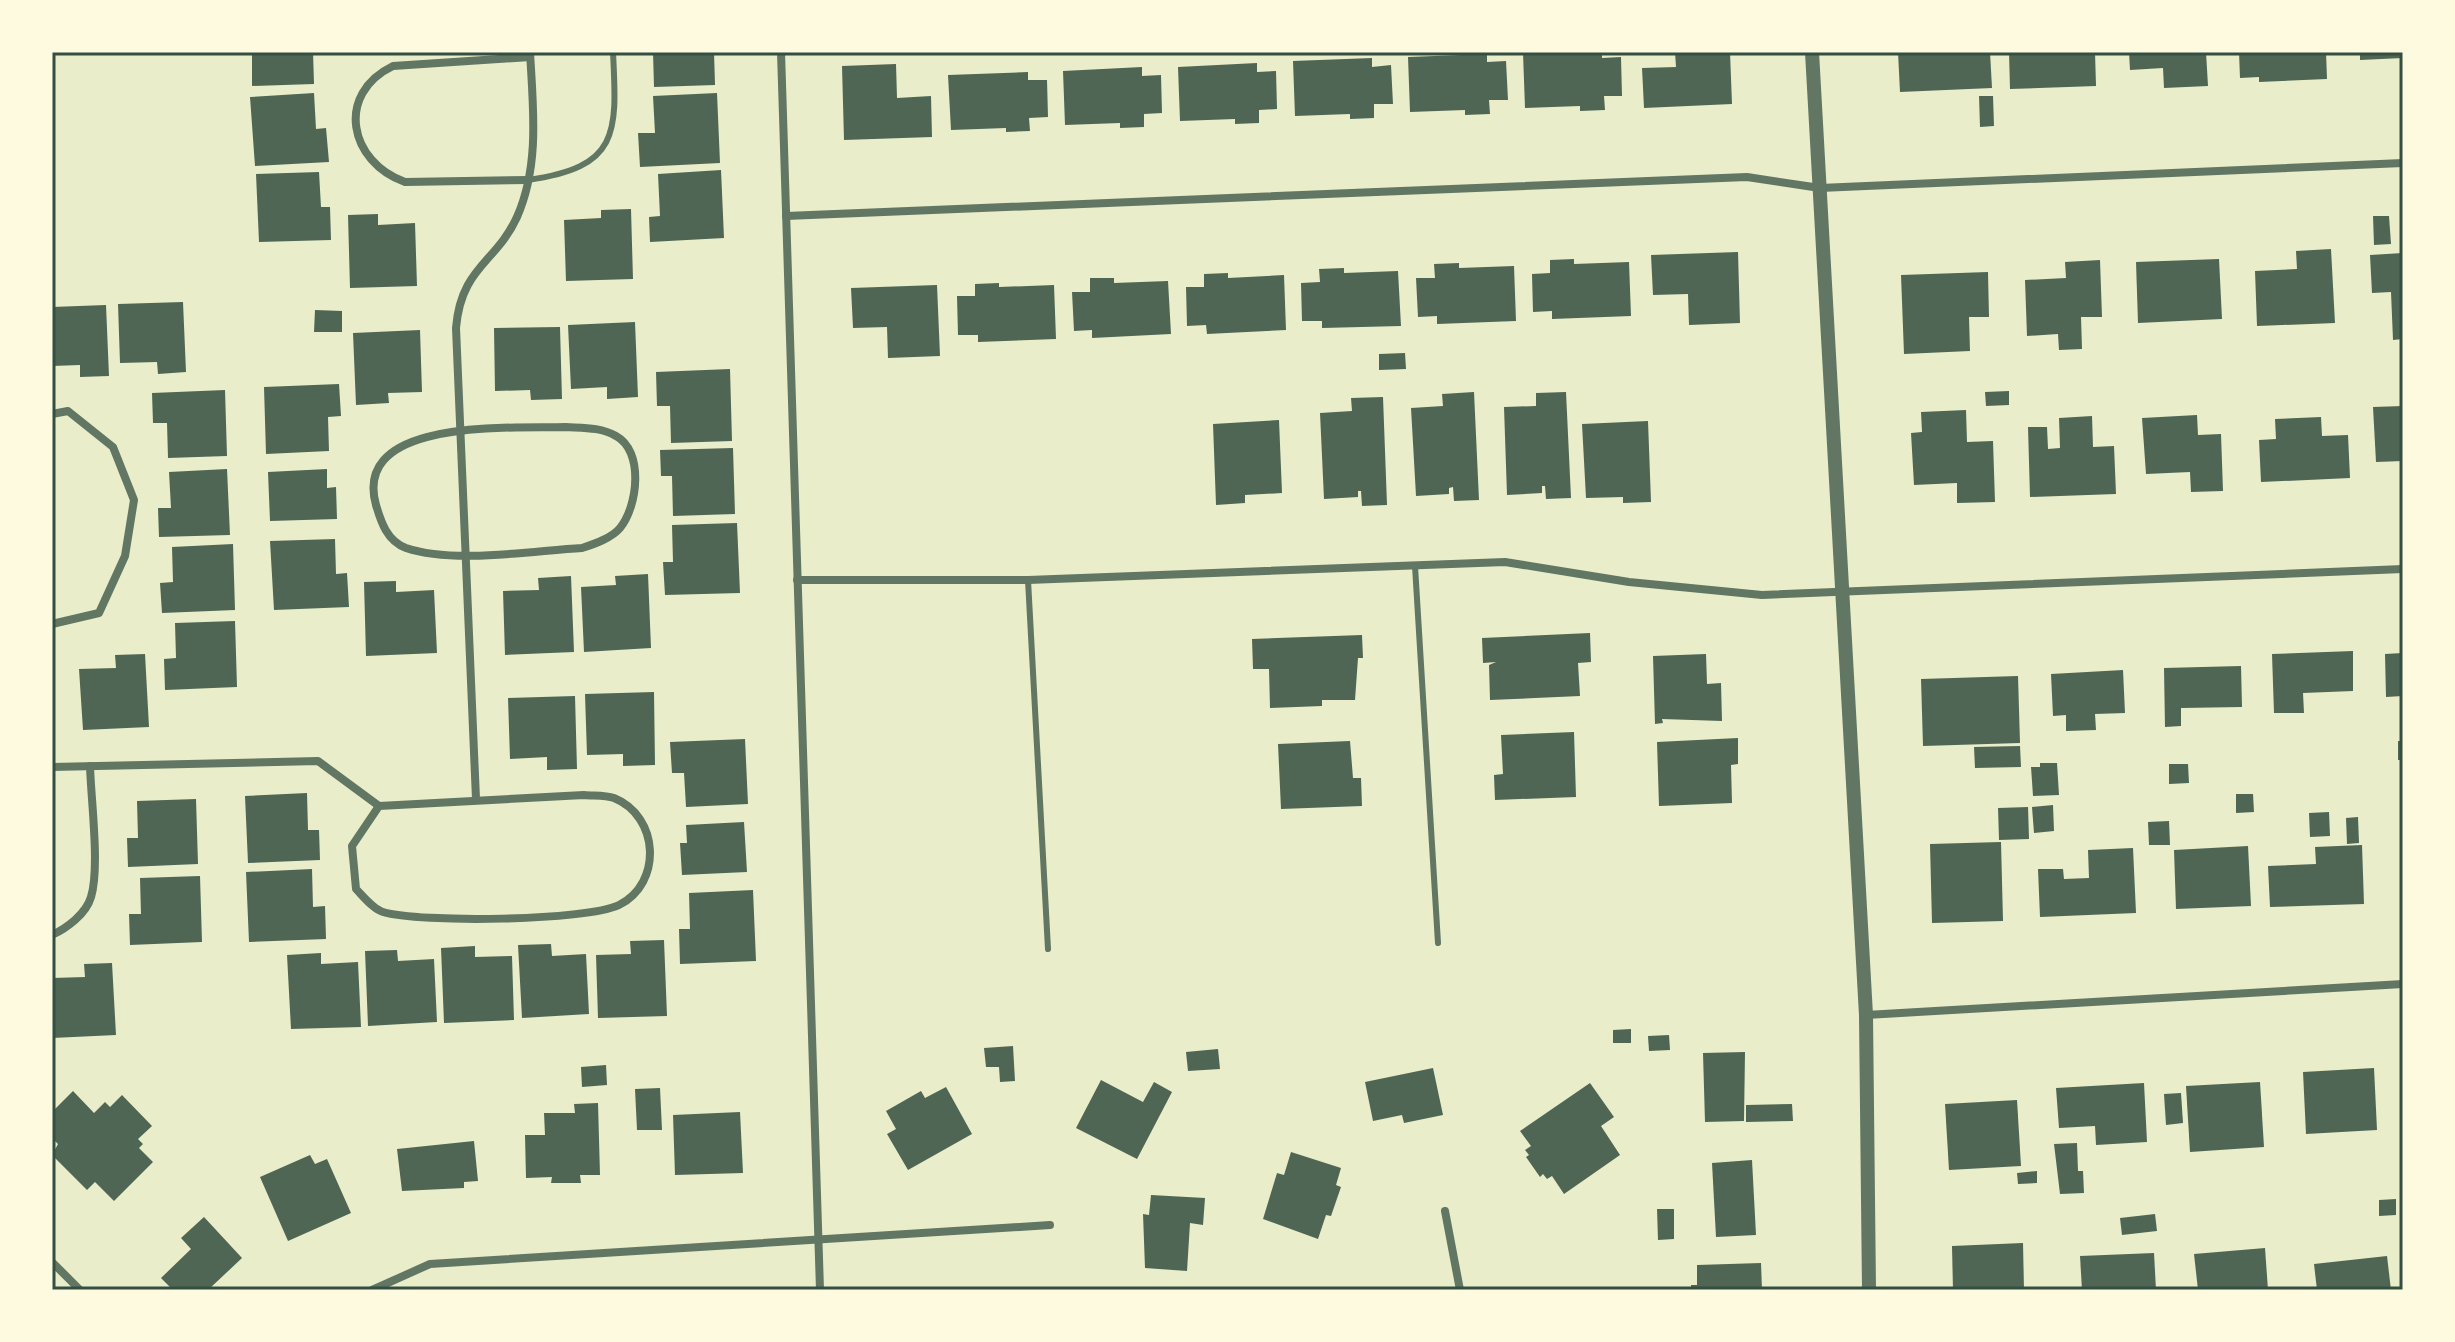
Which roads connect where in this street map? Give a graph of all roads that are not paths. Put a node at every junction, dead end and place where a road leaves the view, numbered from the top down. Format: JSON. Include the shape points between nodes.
{"nodes":[{"id":1,"x":613,"y":52,"type":"edge"},
{"id":2,"x":781,"y":52,"type":"edge"},
{"id":3,"x":1812,"y":52,"type":"edge"},
{"id":4,"x":530,"y":55,"type":"edge"},
{"id":5,"x":2403,"y":163,"type":"edge"},
{"id":6,"x":528,"y":180,"type":"junction"},
{"id":7,"x":1820,"y":188,"type":"junction"},
{"id":8,"x":786,"y":216,"type":"junction"},
{"id":9,"x":52,"y":414,"type":"edge"},
{"id":10,"x":462,"y":432,"type":"junction"},
{"id":11,"x":465,"y":554,"type":"junction"},
{"id":12,"x":1415,"y":566,"type":"junction"},
{"id":13,"x":2403,"y":569,"type":"edge"},
{"id":14,"x":797,"y":580,"type":"junction"},
{"id":15,"x":1028,"y":580,"type":"junction"},
{"id":16,"x":1842,"y":594,"type":"junction"},
{"id":17,"x":52,"y":624,"type":"edge"},
{"id":18,"x":90,"y":766,"type":"junction"},
{"id":19,"x":52,"y":767,"type":"edge"},
{"id":20,"x":476,"y":799,"type":"junction"},
{"id":21,"x":379,"y":806,"type":"junction"},
{"id":22,"x":52,"y":935,"type":"edge"},
{"id":23,"x":1438,"y":943,"type":"dead end"},
{"id":24,"x":1048,"y":949,"type":"dead end"},
{"id":25,"x":2403,"y":984,"type":"edge"},
{"id":26,"x":1866,"y":1015,"type":"junction"},
{"id":27,"x":1445,"y":1211,"type":"dead end"},
{"id":28,"x":1050,"y":1225,"type":"dead end"},
{"id":29,"x":820,"y":1241,"type":"junction"},
{"id":30,"x":52,"y":1262,"type":"edge"},
{"id":31,"x":80,"y":1290,"type":"edge"},
{"id":32,"x":372,"y":1290,"type":"edge"},
{"id":33,"x":820,"y":1290,"type":"edge"},
{"id":34,"x":1460,"y":1290,"type":"edge"},
{"id":35,"x":1869,"y":1290,"type":"edge"}],
"edges":[{"from":1,"to":6,"type":"lane","via":[[615,113],[607,142],[574,170]]},
{"from":2,"to":8,"type":"street"},
{"from":3,"to":7,"type":"street"},
{"from":4,"to":6,"type":"street","via":[[534,133]]},
{"from":4,"to":6,"type":"street","via":[[393,66],[377,73],[364,88],[356,118],[364,151],[386,175],[405,182]]},
{"from":5,"to":7,"type":"street"},
{"from":6,"to":10,"type":"street","via":[[516,218],[461,294],[456,344]]},
{"from":7,"to":8,"type":"street","via":[[1747,177]]},
{"from":7,"to":16,"type":"street"},
{"from":8,"to":14,"type":"street"},
{"from":9,"to":17,"type":"street","via":[[68,411],[113,447],[134,500],[125,556],[99,613]]},
{"from":10,"to":11,"type":"street"},
{"from":10,"to":11,"type":"street","via":[[430,434],[403,444],[380,466],[373,495],[383,529],[402,547]]},
{"from":10,"to":11,"type":"street","via":[[597,429],[618,437],[632,454],[634,486],[619,530],[582,548]]},
{"from":11,"to":20,"type":"street"},
{"from":12,"to":15,"type":"street"},
{"from":12,"to":16,"type":"street","via":[[1505,562],[1629,582],[1762,595]]},
{"from":12,"to":23,"type":"lane"},
{"from":13,"to":16,"type":"street"},
{"from":14,"to":15,"type":"street"},
{"from":14,"to":29,"type":"street"},
{"from":15,"to":24,"type":"lane"},
{"from":16,"to":26,"type":"street"},
{"from":18,"to":19,"type":"street"},
{"from":18,"to":21,"type":"street","via":[[318,761]]},
{"from":18,"to":22,"type":"street","via":[[95,857],[91,899],[69,928]]},
{"from":20,"to":21,"type":"street"},
{"from":20,"to":21,"type":"street","via":[[613,797],[634,810],[647,829],[648,872],[637,891],[619,904],[588,913],[413,918],[379,911],[356,889],[352,846]]},
{"from":25,"to":26,"type":"street"},
{"from":26,"to":35,"type":"street"},
{"from":27,"to":34,"type":"street"},
{"from":28,"to":29,"type":"street"},
{"from":29,"to":32,"type":"street","via":[[430,1264]]},
{"from":29,"to":33,"type":"street"},
{"from":30,"to":31,"type":"street"}]}
